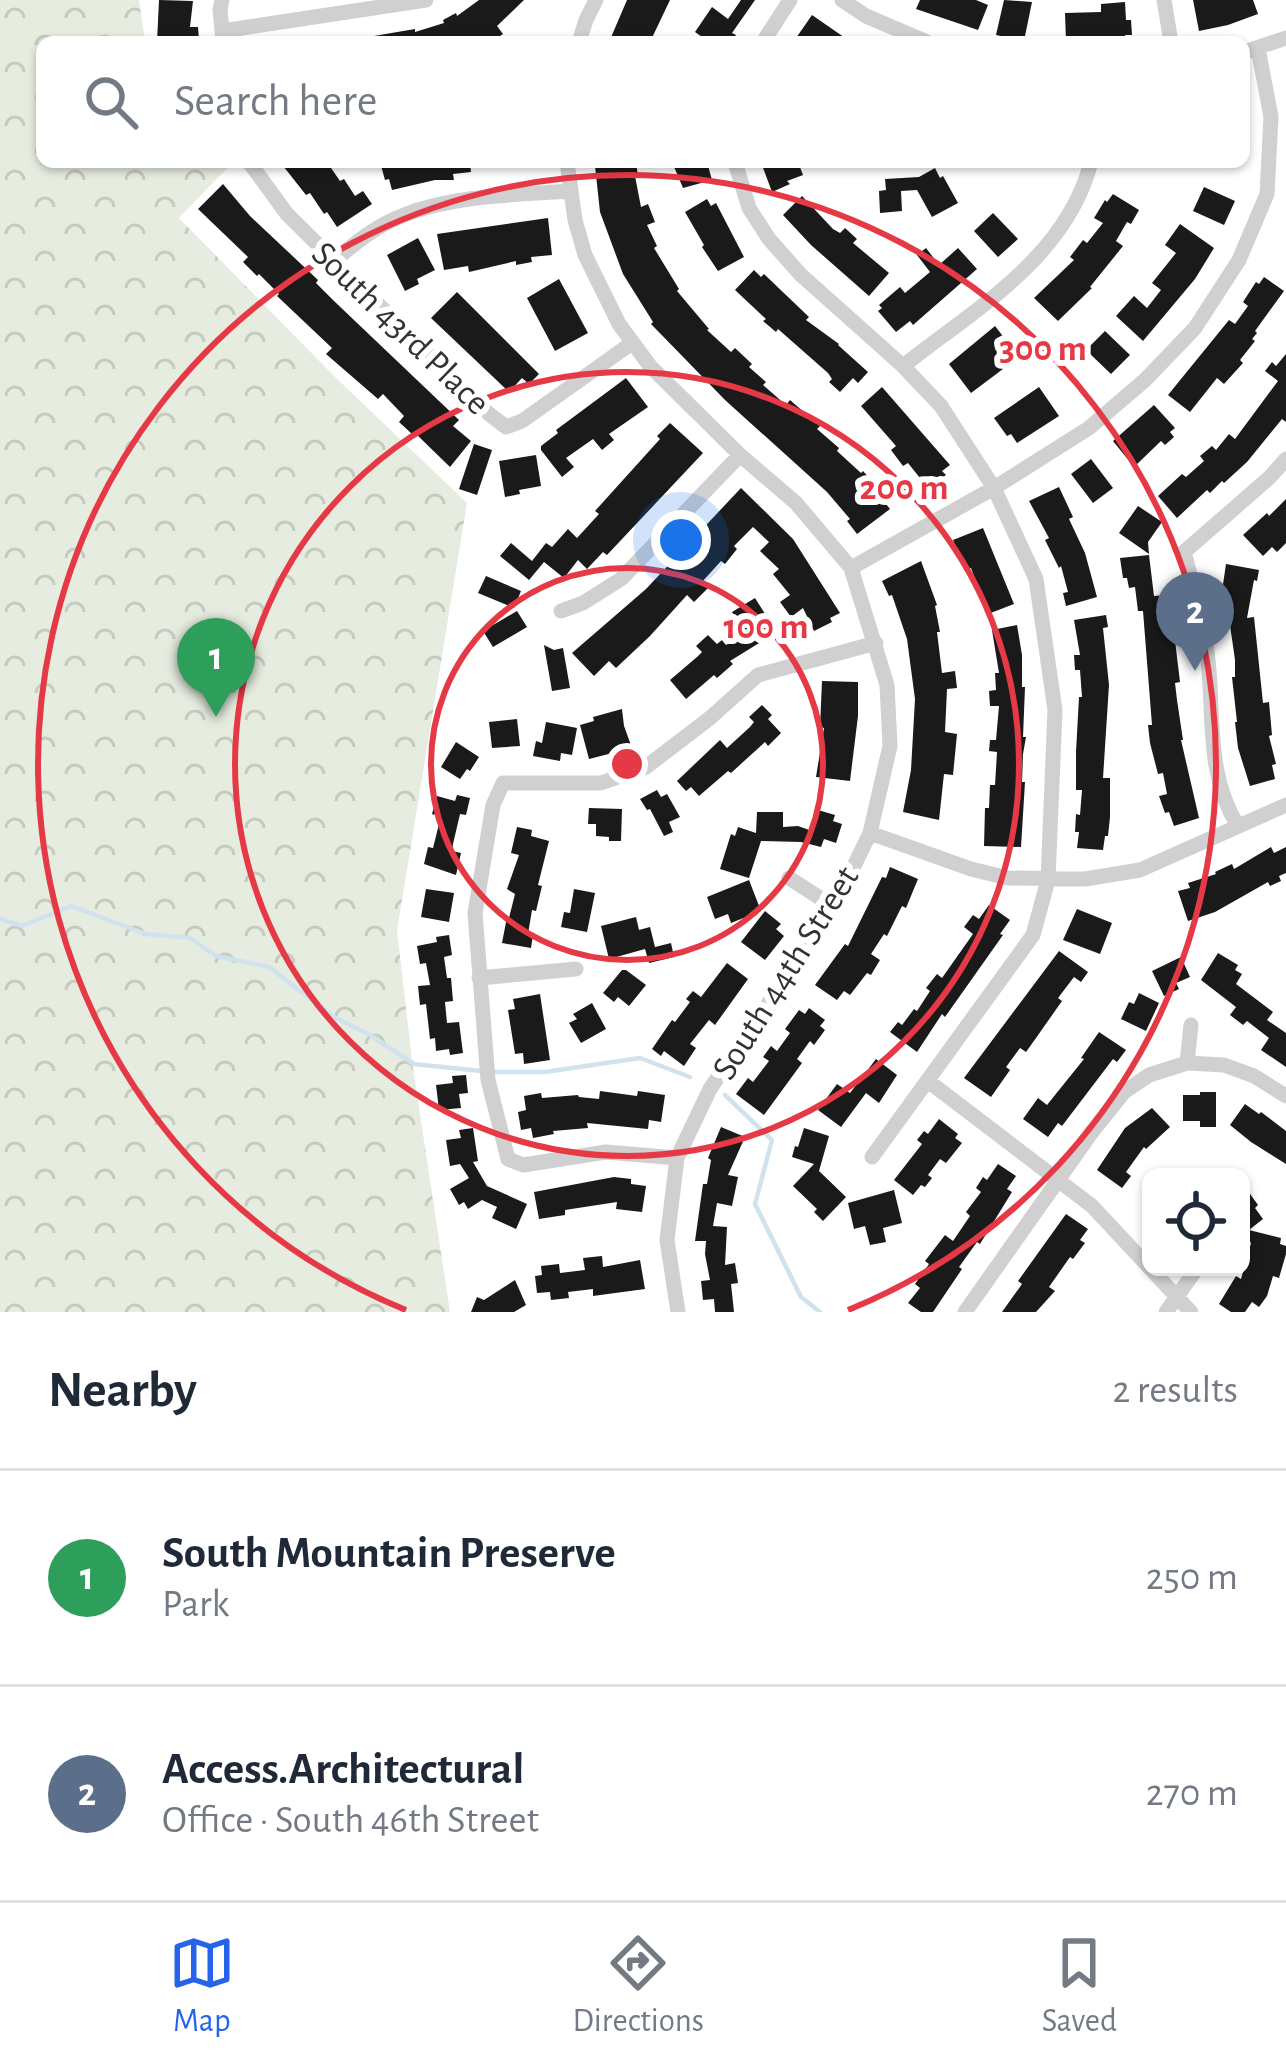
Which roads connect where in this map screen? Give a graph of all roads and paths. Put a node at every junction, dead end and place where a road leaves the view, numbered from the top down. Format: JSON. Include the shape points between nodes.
{"nodes":[{"id":1,"x":222,"y":0,"type":"edge"},
{"id":2,"x":426,"y":0,"type":"edge"},
{"id":3,"x":596,"y":0,"type":"edge"},
{"id":4,"x":790,"y":0,"type":"edge"},
{"id":5,"x":842,"y":0,"type":"edge"},
{"id":6,"x":1164,"y":0,"type":"edge"},
{"id":7,"x":223,"y":36,"type":"edge"},
{"id":8,"x":228,"y":36,"type":"edge"},
{"id":9,"x":581,"y":36,"type":"edge"},
{"id":10,"x":767,"y":36,"type":"edge"},
{"id":11,"x":913,"y":36,"type":"edge"},
{"id":12,"x":1170,"y":36,"type":"edge"},
{"id":13,"x":1286,"y":38,"type":"edge"},
{"id":14,"x":1251,"y":50,"type":"edge"},
{"id":15,"x":253,"y":168,"type":"edge"},
{"id":16,"x":568,"y":168,"type":"edge"},
{"id":17,"x":737,"y":168,"type":"edge"},
{"id":18,"x":1089,"y":168,"type":"edge"},
{"id":19,"x":570,"y":190,"type":"junction"},
{"id":20,"x":1267,"y":194,"type":"junction"},
{"id":21,"x":1286,"y":198,"type":"edge"},
{"id":22,"x":334,"y":261,"type":"junction"},
{"id":23,"x":632,"y":343,"type":"junction"},
{"id":24,"x":903,"y":366,"type":"junction"},
{"id":25,"x":740,"y":455,"type":"junction"},
{"id":26,"x":1286,"y":459,"type":"edge"},
{"id":27,"x":994,"y":488,"type":"junction"},
{"id":28,"x":851,"y":568,"type":"junction"},
{"id":29,"x":561,"y":611,"type":"dead end"},
{"id":30,"x":876,"y":644,"type":"junction"},
{"id":31,"x":1286,"y":805,"type":"edge"},
{"id":32,"x":1238,"y":826,"type":"junction"},
{"id":33,"x":870,"y":833,"type":"junction"},
{"id":34,"x":789,"y":878,"type":"dead end"},
{"id":35,"x":1048,"y":880,"type":"junction"},
{"id":36,"x":834,"y":907,"type":"junction"},
{"id":37,"x":576,"y":969,"type":"dead end"},
{"id":38,"x":479,"y":978,"type":"junction"},
{"id":39,"x":1191,"y":1025,"type":"dead end"},
{"id":40,"x":1187,"y":1063,"type":"junction"},
{"id":41,"x":928,"y":1082,"type":"junction"},
{"id":42,"x":1286,"y":1096,"type":"edge"},
{"id":43,"x":872,"y":1156,"type":"dead end"},
{"id":44,"x":677,"y":1157,"type":"junction"},
{"id":45,"x":1058,"y":1179,"type":"junction"},
{"id":46,"x":1191,"y":1276,"type":"edge"},
{"id":47,"x":1177,"y":1296,"type":"junction"},
{"id":48,"x":675,"y":1312,"type":"edge"},
{"id":49,"x":965,"y":1312,"type":"edge"},
{"id":50,"x":1166,"y":1312,"type":"edge"},
{"id":51,"x":1191,"y":1312,"type":"edge"}],
"edges":[{"from":1,"to":7,"type":"street"},
{"from":2,"to":8,"type":"street"},
{"from":3,"to":9,"type":"street"},
{"from":4,"to":10,"type":"street"},
{"from":5,"to":11,"type":"street"},
{"from":6,"to":12,"type":"street"},
{"from":13,"to":14,"type":"street"},
{"from":14,"to":20,"type":"street","via":[[1271,117]]},
{"from":15,"to":22,"type":"street","name":"South 43rd Place"},
{"from":16,"to":19,"type":"street","name":"South 44th Street"},
{"from":17,"to":24,"type":"street","via":[[748,208],[769,239]]},
{"from":18,"to":24,"type":"street","via":[[1076,207],[1033,263]]},
{"from":19,"to":22,"type":"street","via":[[405,214]]},
{"from":19,"to":23,"type":"street","name":"South 44th Street","via":[[585,255]]},
{"from":20,"to":21,"type":"street"},
{"from":20,"to":27,"type":"street","via":[[1239,260],[1196,328],[1089,428]]},
{"from":22,"to":23,"type":"street","name":"South 43rd Place","via":[[506,427]]},
{"from":23,"to":25,"type":"street","name":"South 44th Street"},
{"from":24,"to":27,"type":"street","via":[[941,406]]},
{"from":25,"to":28,"type":"street","name":"South 44th Street","via":[[796,503]]},
{"from":25,"to":29,"type":"street","via":[[621,579]]},
{"from":26,"to":32,"type":"street","via":[[1184,552],[1207,645],[1217,773]]},
{"from":27,"to":28,"type":"street"},
{"from":27,"to":35,"type":"street","via":[[1036,579],[1054,710]]},
{"from":28,"to":30,"type":"street","name":"South 44th Street"},
{"from":30,"to":33,"type":"street","name":"South 44th Street","via":[[890,746]]},
{"from":30,"to":38,"type":"street","via":[[758,675],[646,767],[601,783],[503,783],[476,913]]},
{"from":31,"to":32,"type":"street"},
{"from":32,"to":35,"type":"street","via":[[1141,870]]},
{"from":33,"to":35,"type":"street","via":[[970,869]]},
{"from":33,"to":36,"type":"street","name":"South 44th Street"},
{"from":34,"to":36,"type":"street"},
{"from":35,"to":41,"type":"street","via":[[1033,935]]},
{"from":36,"to":44,"type":"street","name":"South 44th Street","via":[[710,1089]]},
{"from":37,"to":38,"type":"street"},
{"from":38,"to":44,"type":"street","via":[[488,1080],[508,1159],[523,1165],[606,1152]]},
{"from":39,"to":40,"type":"street"},
{"from":40,"to":42,"type":"street","via":[[1224,1065]]},
{"from":40,"to":45,"type":"street","via":[[1124,1092]]},
{"from":41,"to":43,"type":"street"},
{"from":41,"to":45,"type":"street"},
{"from":44,"to":48,"type":"street","name":"South 44th Street","via":[[667,1240]]},
{"from":45,"to":47,"type":"street"},
{"from":45,"to":49,"type":"street"},
{"from":46,"to":47,"type":"street"},
{"from":47,"to":50,"type":"street"},
{"from":47,"to":51,"type":"street"}]}
